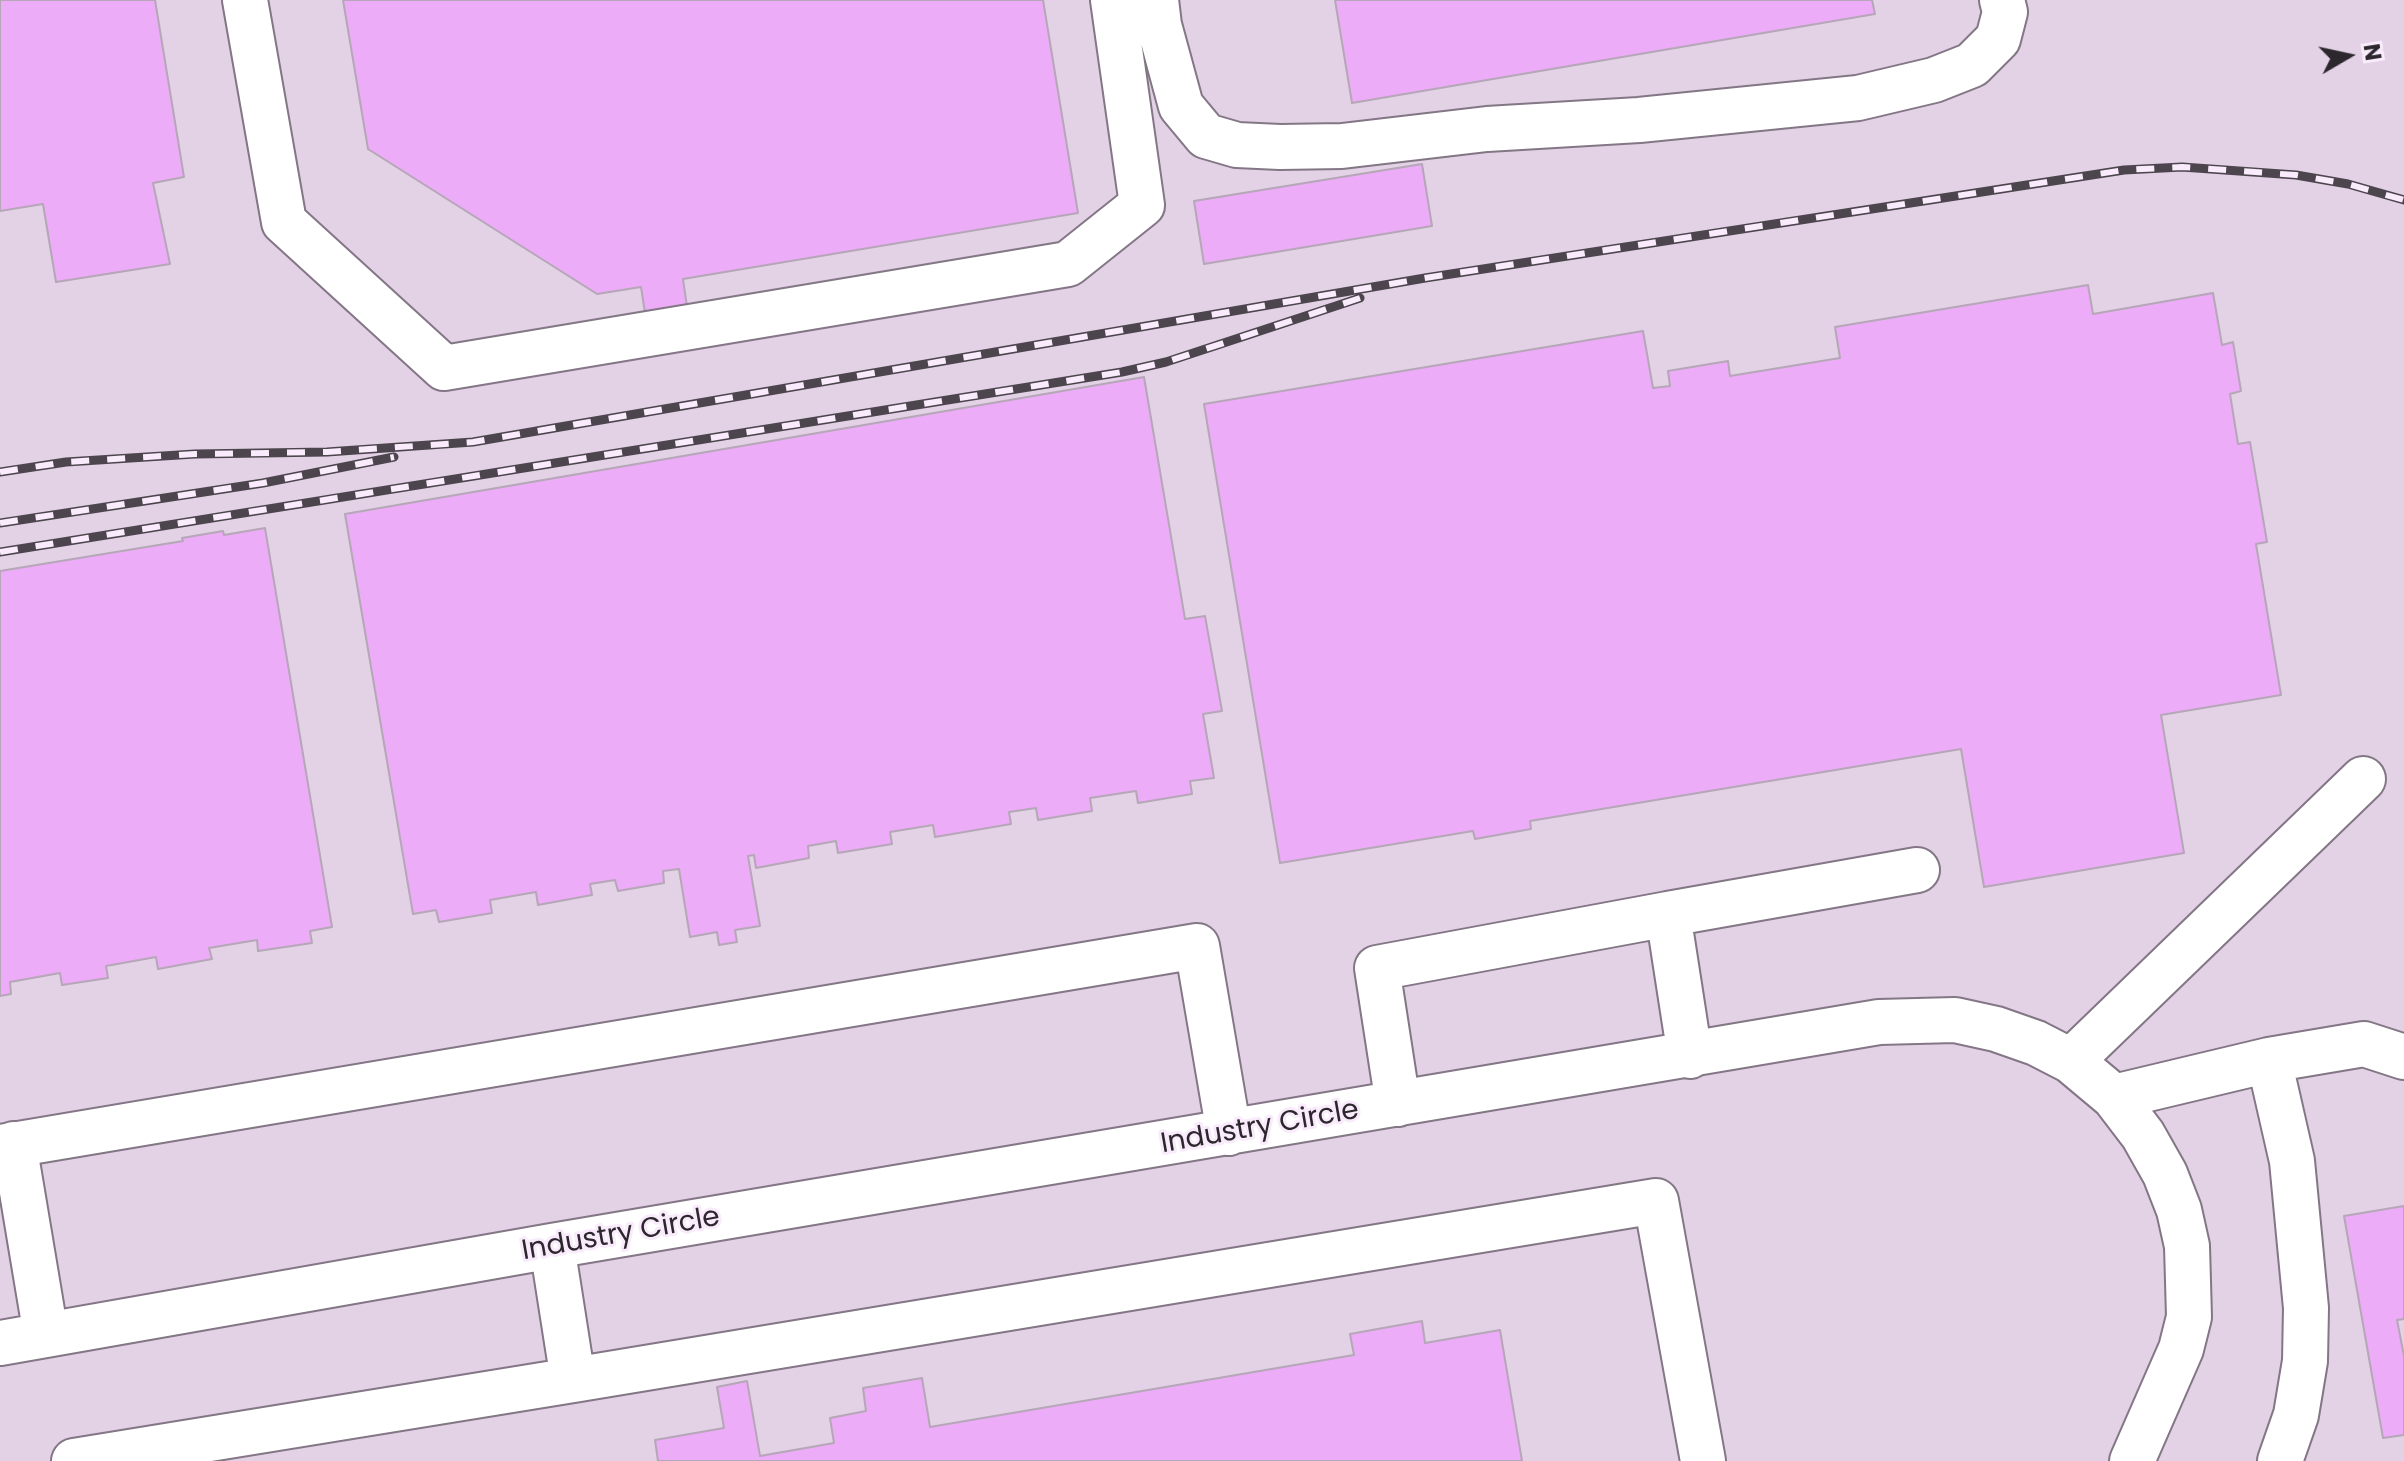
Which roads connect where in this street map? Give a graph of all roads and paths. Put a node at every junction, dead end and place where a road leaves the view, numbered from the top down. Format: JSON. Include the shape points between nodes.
{"nodes":[{"id":1,"x":245,"y":0,"type":"edge"},
{"id":2,"x":1113,"y":0,"type":"edge"},
{"id":3,"x":1156,"y":0,"type":"edge"},
{"id":4,"x":2002,"y":0,"type":"edge"},
{"id":5,"x":2363,"y":779,"type":"dead end"},
{"id":6,"x":1917,"y":870,"type":"dead end"},
{"id":7,"x":1668,"y":914,"type":"junction"},
{"id":8,"x":1690,"y":1056,"type":"junction"},
{"id":9,"x":2404,"y":1057,"type":"edge"},
{"id":10,"x":2269,"y":1060,"type":"junction"},
{"id":11,"x":2071,"y":1061,"type":"junction"},
{"id":12,"x":2114,"y":1097,"type":"junction"},
{"id":13,"x":1398,"y":1104,"type":"junction"},
{"id":14,"x":1229,"y":1133,"type":"junction"},
{"id":15,"x":7,"y":1146,"type":"edge"},
{"id":16,"x":552,"y":1246,"type":"junction"},
{"id":17,"x":46,"y":1335,"type":"junction"},
{"id":18,"x":0,"y":1343,"type":"edge"},
{"id":19,"x":573,"y":1380,"type":"junction"},
{"id":20,"x":2281,"y":1459,"type":"edge"},
{"id":21,"x":74,"y":1461,"type":"edge"},
{"id":22,"x":1703,"y":1461,"type":"edge"},
{"id":23,"x":2132,"y":1461,"type":"edge"}],
"edges":[{"from":1,"to":2,"type":"street","via":[[284,222],[444,368],[1068,264],[1142,205]]},
{"from":3,"to":4,"type":"street","via":[[1181,106],[1206,136],[1237,145],[1280,147],[1342,146],[1858,98],[1972,65],[1998,39],[2005,12]]},
{"from":5,"to":11,"type":"street"},
{"from":6,"to":7,"type":"street"},
{"from":7,"to":8,"type":"street"},
{"from":7,"to":13,"type":"street","via":[[1377,968]]},
{"from":8,"to":11,"type":"street","name":"Industry Circle","via":[[1879,1022],[1955,1020],[2036,1043]]},
{"from":8,"to":13,"type":"street","name":"Industry Circle"},
{"from":9,"to":10,"type":"street","via":[[2364,1044]]},
{"from":10,"to":12,"type":"street"},
{"from":10,"to":20,"type":"street","via":[[2292,1161],[2306,1308],[2305,1361],[2296,1415]]},
{"from":11,"to":12,"type":"street","name":"Industry Circle"},
{"from":12,"to":23,"type":"street","name":"Industry Circle","via":[[2165,1174],[2179,1210],[2189,1271],[2189,1317],[2181,1349]]},
{"from":13,"to":14,"type":"street","name":"Industry Circle"},
{"from":14,"to":15,"type":"street","via":[[1197,946]]},
{"from":14,"to":16,"type":"street","name":"Industry Circle"},
{"from":15,"to":17,"type":"street"},
{"from":16,"to":17,"type":"street","name":"Industry Circle"},
{"from":16,"to":19,"type":"street"},
{"from":17,"to":18,"type":"street","name":"Industry Circle"},
{"from":19,"to":21,"type":"street"},
{"from":19,"to":22,"type":"street","via":[[1656,1201]]}]}
